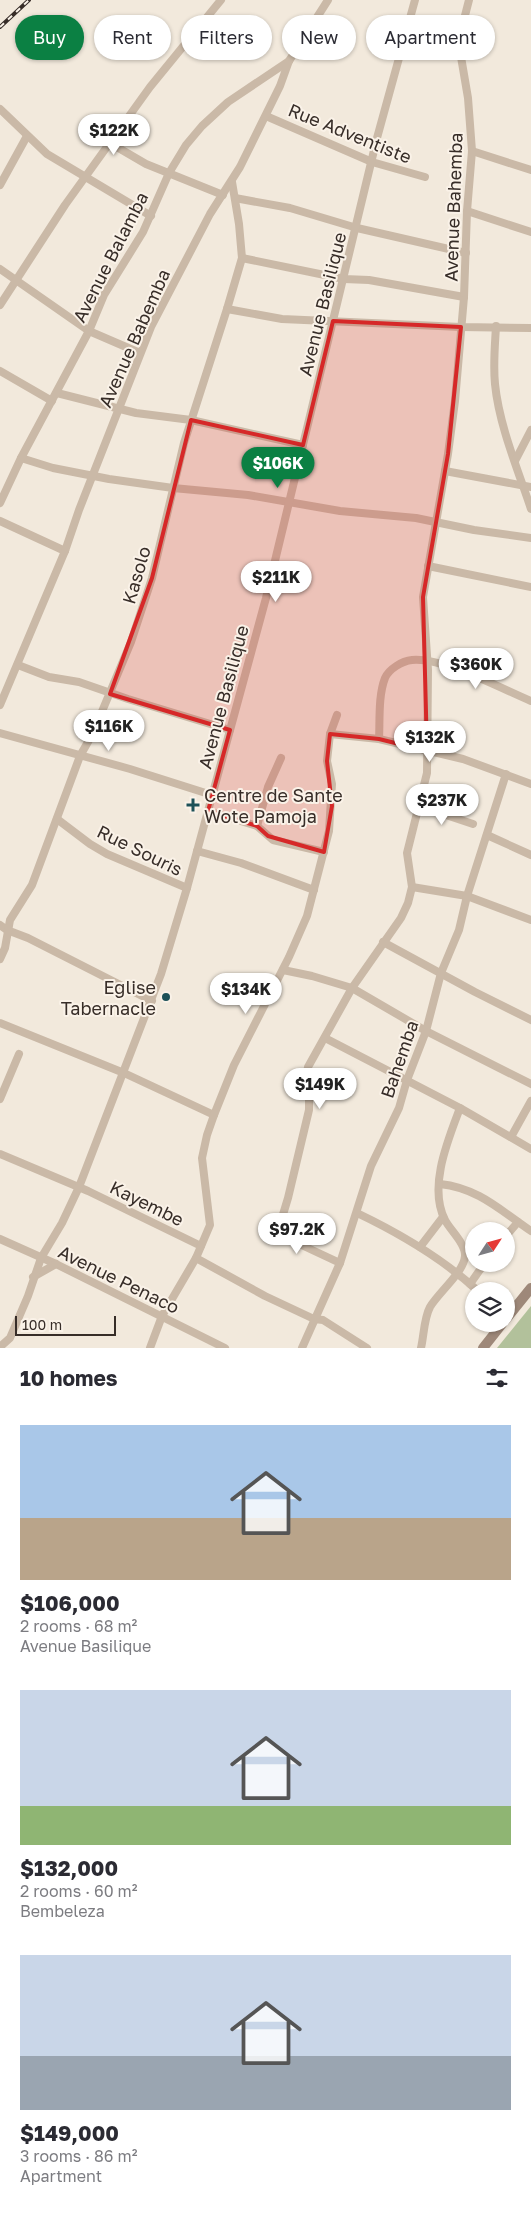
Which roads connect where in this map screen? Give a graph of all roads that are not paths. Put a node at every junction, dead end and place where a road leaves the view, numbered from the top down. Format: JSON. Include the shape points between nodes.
{"nodes":[{"id":1,"x":221,"y":0,"type":"edge"},
{"id":2,"x":328,"y":0,"type":"edge"},
{"id":3,"x":415,"y":0,"type":"edge"},
{"id":4,"x":469,"y":0,"type":"edge"},
{"id":5,"x":289,"y":61,"type":"junction"},
{"id":6,"x":0,"y":109,"type":"edge"},
{"id":7,"x":266,"y":116,"type":"junction"},
{"id":8,"x":27,"y":136,"type":"junction"},
{"id":9,"x":110,"y":143,"type":"junction"},
{"id":10,"x":472,"y":151,"type":"junction"},
{"id":11,"x":372,"y":162,"type":"junction"},
{"id":12,"x":531,"y":170,"type":"edge"},
{"id":13,"x":169,"y":173,"type":"junction"},
{"id":14,"x":85,"y":177,"type":"junction"},
{"id":15,"x":424,"y":177,"type":"dead end"},
{"id":16,"x":232,"y":182,"type":"junction"},
{"id":17,"x":0,"y":185,"type":"edge"},
{"id":18,"x":223,"y":195,"type":"junction"},
{"id":19,"x":236,"y":198,"type":"junction"},
{"id":20,"x":467,"y":211,"type":"junction"},
{"id":21,"x":151,"y":216,"type":"junction"},
{"id":22,"x":357,"y":228,"type":"junction"},
{"id":23,"x":531,"y":232,"type":"edge"},
{"id":24,"x":466,"y":253,"type":"junction"},
{"id":25,"x":242,"y":258,"type":"junction"},
{"id":26,"x":0,"y":269,"type":"edge"},
{"id":27,"x":344,"y":279,"type":"junction"},
{"id":28,"x":16,"y":282,"type":"junction"},
{"id":29,"x":464,"y":297,"type":"junction"},
{"id":30,"x":0,"y":305,"type":"edge"},
{"id":31,"x":227,"y":309,"type":"junction"},
{"id":32,"x":333,"y":321,"type":"junction"},
{"id":33,"x":496,"y":326,"type":"junction"},
{"id":34,"x":461,"y":327,"type":"junction"},
{"id":35,"x":531,"y":328,"type":"edge"},
{"id":36,"x":89,"y":331,"type":"junction"},
{"id":37,"x":140,"y":353,"type":"junction"},
{"id":38,"x":0,"y":371,"type":"edge"},
{"id":39,"x":57,"y":392,"type":"junction"},
{"id":40,"x":52,"y":401,"type":"junction"},
{"id":41,"x":119,"y":409,"type":"junction"},
{"id":42,"x":191,"y":420,"type":"junction"},
{"id":43,"x":531,"y":430,"type":"edge"},
{"id":44,"x":303,"y":445,"type":"junction"},
{"id":45,"x":21,"y":458,"type":"junction"},
{"id":46,"x":515,"y":461,"type":"junction"},
{"id":47,"x":445,"y":472,"type":"junction"},
{"id":48,"x":92,"y":476,"type":"junction"},
{"id":49,"x":527,"y":487,"type":"edge"},
{"id":50,"x":172,"y":488,"type":"junction"},
{"id":51,"x":288,"y":502,"type":"junction"},
{"id":52,"x":0,"y":503,"type":"edge"},
{"id":53,"x":531,"y":509,"type":"edge"},
{"id":54,"x":0,"y":522,"type":"edge"},
{"id":55,"x":437,"y":522,"type":"junction"},
{"id":56,"x":531,"y":538,"type":"edge"},
{"id":57,"x":65,"y":550,"type":"junction"},
{"id":58,"x":428,"y":566,"type":"junction"},
{"id":59,"x":531,"y":587,"type":"edge"},
{"id":60,"x":427,"y":661,"type":"junction"},
{"id":61,"x":18,"y":665,"type":"junction"},
{"id":62,"x":110,"y":694,"type":"junction"},
{"id":63,"x":531,"y":701,"type":"edge"},
{"id":64,"x":0,"y":705,"type":"edge"},
{"id":65,"x":337,"y":716,"type":"dead end"},
{"id":66,"x":230,"y":730,"type":"junction"},
{"id":67,"x":0,"y":733,"type":"edge"},
{"id":68,"x":330,"y":734,"type":"junction"},
{"id":69,"x":379,"y":739,"type":"junction"},
{"id":70,"x":427,"y":751,"type":"junction"},
{"id":71,"x":80,"y":756,"type":"junction"},
{"id":72,"x":281,"y":758,"type":"dead end"},
{"id":73,"x":506,"y":774,"type":"junction"},
{"id":74,"x":531,"y":784,"type":"edge"},
{"id":75,"x":212,"y":795,"type":"junction"},
{"id":76,"x":418,"y":806,"type":"junction"},
{"id":77,"x":208,"y":811,"type":"junction"},
{"id":78,"x":57,"y":819,"type":"junction"},
{"id":79,"x":473,"y":824,"type":"dead end"},
{"id":80,"x":257,"y":826,"type":"junction"},
{"id":81,"x":486,"y":835,"type":"junction"},
{"id":82,"x":197,"y":851,"type":"junction"},
{"id":83,"x":324,"y":852,"type":"junction"},
{"id":84,"x":531,"y":855,"type":"edge"},
{"id":85,"x":412,"y":887,"type":"junction"},
{"id":86,"x":187,"y":888,"type":"junction"},
{"id":87,"x":314,"y":890,"type":"junction"},
{"id":88,"x":467,"y":896,"type":"junction"},
{"id":89,"x":531,"y":920,"type":"edge"},
{"id":90,"x":0,"y":925,"type":"edge"},
{"id":91,"x":7,"y":930,"type":"junction"},
{"id":92,"x":383,"y":942,"type":"junction"},
{"id":93,"x":0,"y":959,"type":"edge"},
{"id":94,"x":283,"y":970,"type":"junction"},
{"id":95,"x":441,"y":973,"type":"junction"},
{"id":96,"x":352,"y":988,"type":"junction"},
{"id":97,"x":152,"y":1001,"type":"junction"},
{"id":98,"x":531,"y":1020,"type":"edge"},
{"id":99,"x":0,"y":1022,"type":"edge"},
{"id":100,"x":426,"y":1031,"type":"junction"},
{"id":101,"x":325,"y":1038,"type":"junction"},
{"id":102,"x":19,"y":1054,"type":"dead end"},
{"id":103,"x":124,"y":1073,"type":"junction"},
{"id":104,"x":407,"y":1080,"type":"junction"},
{"id":105,"x":531,"y":1084,"type":"edge"},
{"id":106,"x":0,"y":1099,"type":"edge"},
{"id":107,"x":530,"y":1105,"type":"edge"},
{"id":108,"x":460,"y":1108,"type":"junction"},
{"id":109,"x":214,"y":1115,"type":"junction"},
{"id":110,"x":511,"y":1138,"type":"junction"},
{"id":111,"x":531,"y":1149,"type":"edge"},
{"id":112,"x":0,"y":1154,"type":"edge"},
{"id":113,"x":440,"y":1184,"type":"junction"},
{"id":114,"x":79,"y":1187,"type":"junction"},
{"id":115,"x":356,"y":1214,"type":"junction"},
{"id":116,"x":443,"y":1217,"type":"junction"},
{"id":117,"x":518,"y":1222,"type":"junction"},
{"id":118,"x":515,"y":1226,"type":"edge"},
{"id":119,"x":531,"y":1231,"type":"edge"},
{"id":120,"x":0,"y":1239,"type":"edge"},
{"id":121,"x":201,"y":1246,"type":"junction"},
{"id":122,"x":420,"y":1247,"type":"junction"},
{"id":123,"x":41,"y":1258,"type":"junction"},
{"id":124,"x":196,"y":1258,"type":"junction"},
{"id":125,"x":340,"y":1263,"type":"junction"},
{"id":126,"x":56,"y":1264,"type":"junction"},
{"id":127,"x":458,"y":1272,"type":"junction"},
{"id":128,"x":33,"y":1278,"type":"junction"},
{"id":129,"x":468,"y":1282,"type":"edge"},
{"id":130,"x":531,"y":1288,"type":"edge"},
{"id":131,"x":515,"y":1307,"type":"edge"},
{"id":132,"x":162,"y":1316,"type":"junction"},
{"id":133,"x":314,"y":1318,"type":"junction"},
{"id":134,"x":495,"y":1332,"type":"edge"},
{"id":135,"x":0,"y":1347,"type":"edge"},
{"id":136,"x":150,"y":1348,"type":"edge"},
{"id":137,"x":225,"y":1348,"type":"edge"},
{"id":138,"x":302,"y":1348,"type":"edge"},
{"id":139,"x":367,"y":1348,"type":"edge"},
{"id":140,"x":421,"y":1348,"type":"edge"},
{"id":141,"x":483,"y":1348,"type":"edge"}],
"edges":[{"from":1,"to":9,"type":"street","via":[[150,87]]},
{"from":2,"to":5,"type":"street","name":"Avenue Babemba"},
{"from":3,"to":11,"type":"street","name":"Avenue Basilique"},
{"from":4,"to":10,"type":"street","name":"Avenue Bahemba","via":[[460,31],[460,51]]},
{"from":5,"to":7,"type":"street","name":"Avenue Babemba"},
{"from":5,"to":13,"type":"street","name":"Avenue Balamba","via":[[215,113],[189,141]]},
{"from":6,"to":8,"type":"street"},
{"from":7,"to":11,"type":"street","name":"Rue Adventiste"},
{"from":7,"to":16,"type":"street","name":"Avenue Babemba"},
{"from":8,"to":14,"type":"street","via":[[47,154]]},
{"from":8,"to":17,"type":"street"},
{"from":9,"to":13,"type":"street"},
{"from":9,"to":14,"type":"street"},
{"from":10,"to":12,"type":"street"},
{"from":10,"to":20,"type":"street","name":"Avenue Bahemba"},
{"from":11,"to":15,"type":"street","name":"Rue Adventiste"},
{"from":11,"to":22,"type":"street","name":"Avenue Basilique"},
{"from":13,"to":18,"type":"street"},
{"from":13,"to":21,"type":"street","name":"Avenue Balamba"},
{"from":14,"to":21,"type":"street"},
{"from":14,"to":28,"type":"street"},
{"from":16,"to":18,"type":"street","name":"Avenue Babemba"},
{"from":16,"to":19,"type":"street","name":"Kasolo"},
{"from":18,"to":37,"type":"street","name":"Avenue Babemba","via":[[170,288]]},
{"from":19,"to":22,"type":"street","via":[[290,208]]},
{"from":19,"to":25,"type":"street","name":"Kasolo"},
{"from":20,"to":23,"type":"street"},
{"from":20,"to":24,"type":"street","name":"Avenue Bahemba"},
{"from":21,"to":36,"type":"street","name":"Avenue Balamba","via":[[104,295]]},
{"from":22,"to":24,"type":"street"},
{"from":22,"to":27,"type":"street","name":"Avenue Basilique"},
{"from":24,"to":29,"type":"street","name":"Avenue Bahemba"},
{"from":25,"to":27,"type":"street"},
{"from":25,"to":31,"type":"street","name":"Kasolo"},
{"from":26,"to":28,"type":"street"},
{"from":27,"to":29,"type":"street","via":[[369,280]]},
{"from":27,"to":32,"type":"street","name":"Avenue Basilique"},
{"from":28,"to":30,"type":"street"},
{"from":28,"to":36,"type":"street"},
{"from":29,"to":34,"type":"street","name":"Avenue Bahemba"},
{"from":31,"to":32,"type":"street","via":[[282,318]]},
{"from":31,"to":42,"type":"street","name":"Kasolo"},
{"from":32,"to":34,"type":"street"},
{"from":32,"to":44,"type":"street","name":"Avenue Basilique"},
{"from":33,"to":34,"type":"street"},
{"from":33,"to":35,"type":"street"},
{"from":33,"to":46,"type":"street","via":[[495,386]]},
{"from":34,"to":47,"type":"street","name":"Avenue Bahemba"},
{"from":36,"to":37,"type":"street"},
{"from":36,"to":39,"type":"street","name":"Avenue Balamba"},
{"from":37,"to":41,"type":"street","name":"Avenue Babemba"},
{"from":38,"to":40,"type":"street"},
{"from":39,"to":40,"type":"street","name":"Avenue Balamba"},
{"from":39,"to":41,"type":"street"},
{"from":40,"to":45,"type":"street","name":"Avenue Balamba"},
{"from":41,"to":42,"type":"street"},
{"from":41,"to":48,"type":"street","name":"Avenue Babemba"},
{"from":42,"to":44,"type":"street"},
{"from":42,"to":50,"type":"street","name":"Kasolo"},
{"from":43,"to":46,"type":"street"},
{"from":44,"to":51,"type":"street","name":"Avenue Basilique"},
{"from":45,"to":48,"type":"street"},
{"from":45,"to":52,"type":"street","name":"Avenue Balamba"},
{"from":46,"to":49,"type":"street"},
{"from":47,"to":49,"type":"street"},
{"from":47,"to":55,"type":"street","name":"Avenue Bahemba"},
{"from":48,"to":50,"type":"street"},
{"from":48,"to":57,"type":"street","name":"Avenue Babemba"},
{"from":49,"to":53,"type":"street"},
{"from":50,"to":51,"type":"street"},
{"from":50,"to":62,"type":"street","name":"Kasolo","via":[[152,578]]},
{"from":51,"to":55,"type":"street"},
{"from":51,"to":66,"type":"street","name":"Avenue Basilique"},
{"from":54,"to":57,"type":"street"},
{"from":55,"to":56,"type":"street"},
{"from":55,"to":58,"type":"street","name":"Avenue Bahemba"},
{"from":57,"to":61,"type":"street","name":"Avenue Babemba"},
{"from":58,"to":59,"type":"street"},
{"from":58,"to":60,"type":"street","name":"Avenue Bahemba","via":[[423,597]]},
{"from":60,"to":63,"type":"street","via":[[446,665]]},
{"from":60,"to":69,"type":"street","via":[[412,660],[390,670],[382,696]]},
{"from":60,"to":70,"type":"street","name":"Avenue Bahemba"},
{"from":61,"to":62,"type":"street"},
{"from":61,"to":64,"type":"street","name":"Avenue Babemba"},
{"from":62,"to":66,"type":"street"},
{"from":62,"to":71,"type":"street","name":"Kasolo"},
{"from":65,"to":68,"type":"street"},
{"from":66,"to":75,"type":"street","name":"Avenue Basilique"},
{"from":67,"to":71,"type":"street"},
{"from":68,"to":69,"type":"street"},
{"from":68,"to":83,"type":"street","via":[[327,761],[332,806]]},
{"from":69,"to":70,"type":"street"},
{"from":70,"to":73,"type":"street"},
{"from":70,"to":76,"type":"street","name":"Avenue Bahemba","via":[[427,774]]},
{"from":71,"to":75,"type":"street","via":[[130,768]]},
{"from":71,"to":78,"type":"street","name":"Kasolo"},
{"from":72,"to":80,"type":"street","via":[[268,787]]},
{"from":73,"to":74,"type":"street"},
{"from":73,"to":81,"type":"street","name":"Bahemba"},
{"from":75,"to":77,"type":"street","name":"Avenue Basilique"},
{"from":76,"to":79,"type":"street"},
{"from":76,"to":85,"type":"street","name":"Avenue Bahemba","via":[[406,853]]},
{"from":77,"to":80,"type":"street"},
{"from":77,"to":82,"type":"street","name":"Avenue Basilique"},
{"from":78,"to":86,"type":"street","name":"Rue Souris","via":[[107,854]]},
{"from":78,"to":91,"type":"street","name":"Kasolo","via":[[32,886]]},
{"from":80,"to":83,"type":"street","via":[[273,840]]},
{"from":81,"to":84,"type":"street"},
{"from":81,"to":88,"type":"street","name":"Bahemba"},
{"from":82,"to":86,"type":"street","name":"Avenue Basilique"},
{"from":82,"to":87,"type":"street","via":[[241,862]]},
{"from":83,"to":87,"type":"street"},
{"from":85,"to":88,"type":"street"},
{"from":85,"to":92,"type":"street","via":[[401,918]]},
{"from":86,"to":97,"type":"street","name":"Avenue Basilique"},
{"from":87,"to":94,"type":"street"},
{"from":88,"to":89,"type":"street"},
{"from":88,"to":95,"type":"street","name":"Bahemba","via":[[459,930]]},
{"from":90,"to":91,"type":"street"},
{"from":91,"to":93,"type":"street","name":"Kasolo"},
{"from":91,"to":97,"type":"street"},
{"from":92,"to":95,"type":"street"},
{"from":92,"to":96,"type":"street"},
{"from":94,"to":96,"type":"street"},
{"from":94,"to":109,"type":"street","via":[[234,1065]]},
{"from":95,"to":98,"type":"street"},
{"from":95,"to":100,"type":"street","name":"Bahemba"},
{"from":96,"to":100,"type":"street"},
{"from":96,"to":101,"type":"street"},
{"from":97,"to":103,"type":"street","name":"Avenue Basilique"},
{"from":99,"to":103,"type":"street"},
{"from":100,"to":104,"type":"street","name":"Bahemba"},
{"from":100,"to":105,"type":"street"},
{"from":101,"to":104,"type":"street"},
{"from":101,"to":125,"type":"street","via":[[306,1073],[309,1110],[278,1233]]},
{"from":102,"to":106,"type":"street"},
{"from":103,"to":109,"type":"street"},
{"from":103,"to":114,"type":"street","name":"Avenue Basilique"},
{"from":104,"to":108,"type":"street"},
{"from":104,"to":115,"type":"street","name":"Bahemba"},
{"from":107,"to":110,"type":"street"},
{"from":108,"to":110,"type":"street"},
{"from":108,"to":113,"type":"street","via":[[441,1162]]},
{"from":109,"to":121,"type":"street","via":[[202,1158],[210,1225]]},
{"from":110,"to":111,"type":"street"},
{"from":112,"to":114,"type":"street","name":"Kayembe"},
{"from":113,"to":116,"type":"street"},
{"from":113,"to":117,"type":"street","via":[[474,1192]]},
{"from":114,"to":121,"type":"street","name":"Kayembe"},
{"from":114,"to":123,"type":"street","name":"Avenue Basilique"},
{"from":115,"to":122,"type":"street"},
{"from":115,"to":125,"type":"street","name":"Bahemba"},
{"from":116,"to":122,"type":"street"},
{"from":116,"to":127,"type":"street","via":[[465,1254]]},
{"from":117,"to":118,"type":"street"},
{"from":117,"to":119,"type":"street"},
{"from":120,"to":123,"type":"street","name":"Avenue Penaco"},
{"from":121,"to":124,"type":"street"},
{"from":122,"to":127,"type":"street"},
{"from":123,"to":126,"type":"street","name":"Avenue Penaco"},
{"from":123,"to":128,"type":"street","name":"Avenue Basilique"},
{"from":124,"to":132,"type":"street"},
{"from":124,"to":133,"type":"street","via":[[265,1296]]},
{"from":125,"to":133,"type":"street","name":"Bahemba"},
{"from":126,"to":128,"type":"street"},
{"from":126,"to":132,"type":"street","name":"Avenue Penaco"},
{"from":127,"to":129,"type":"street"},
{"from":127,"to":140,"type":"street","via":[[429,1309]]},
{"from":128,"to":135,"type":"street","name":"Avenue Basilique","via":[[10,1338]]},
{"from":130,"to":131,"type":"main road"},
{"from":132,"to":136,"type":"street"},
{"from":132,"to":137,"type":"street","name":"Avenue Penaco"},
{"from":133,"to":138,"type":"street","name":"Bahemba"},
{"from":133,"to":139,"type":"street","via":[[323,1320]]},
{"from":134,"to":141,"type":"main road"}]}
